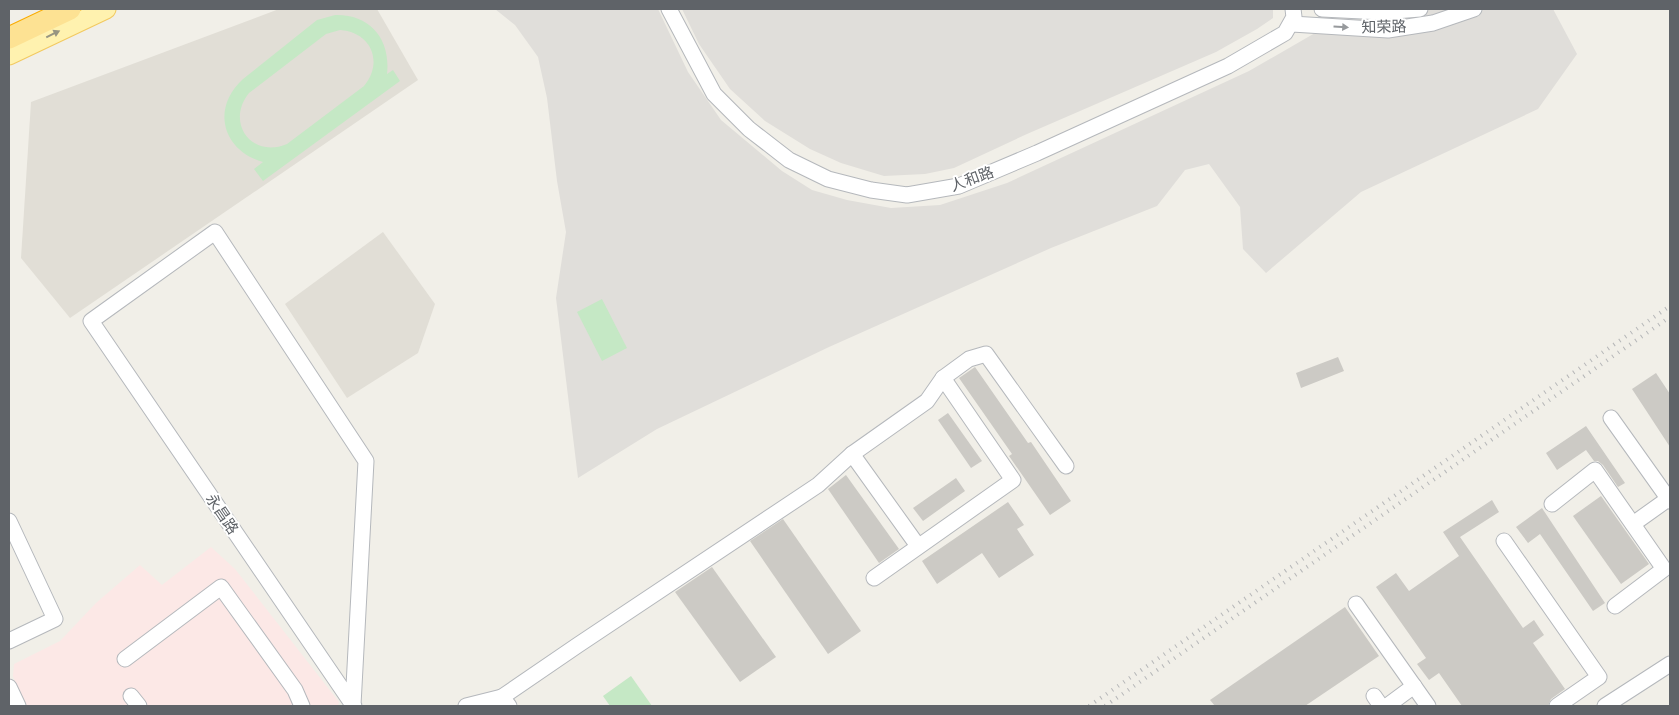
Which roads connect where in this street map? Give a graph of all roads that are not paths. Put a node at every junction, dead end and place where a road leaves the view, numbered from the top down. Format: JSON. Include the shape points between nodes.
{"nodes":[{"id":1,"x":40,"y":9,"type":"edge"},
{"id":2,"x":70,"y":9,"type":"edge"},
{"id":3,"x":106,"y":9,"type":"edge"},
{"id":4,"x":668,"y":9,"type":"edge"},
{"id":5,"x":1322,"y":9,"type":"edge"},
{"id":6,"x":1420,"y":9,"type":"edge"},
{"id":7,"x":1474,"y":9,"type":"edge"},
{"id":8,"x":1293,"y":16,"type":"edge"},
{"id":9,"x":9,"y":24,"type":"edge"},
{"id":10,"x":9,"y":38,"type":"edge"},
{"id":11,"x":9,"y":55,"type":"edge"},
{"id":12,"x":943,"y":378,"type":"junction"},
{"id":13,"x":1612,"y":418,"type":"dead end"},
{"id":14,"x":852,"y":454,"type":"junction"},
{"id":15,"x":1066,"y":466,"type":"dead end"},
{"id":16,"x":1669,"y":500,"type":"edge"},
{"id":17,"x":1552,"y":504,"type":"dead end"},
{"id":18,"x":9,"y":521,"type":"edge"},
{"id":19,"x":1633,"y":524,"type":"junction"},
{"id":20,"x":1504,"y":541,"type":"dead end"},
{"id":21,"x":918,"y":546,"type":"junction"},
{"id":22,"x":874,"y":578,"type":"dead end"},
{"id":23,"x":1356,"y":604,"type":"dead end"},
{"id":24,"x":1615,"y":606,"type":"dead end"},
{"id":25,"x":9,"y":641,"type":"edge"},
{"id":26,"x":125,"y":659,"type":"dead end"},
{"id":27,"x":1670,"y":664,"type":"edge"},
{"id":28,"x":1414,"y":686,"type":"junction"},
{"id":29,"x":9,"y":687,"type":"edge"},
{"id":30,"x":505,"y":702,"type":"edge"},
{"id":31,"x":18,"y":706,"type":"edge"},
{"id":32,"x":302,"y":706,"type":"edge"},
{"id":33,"x":354,"y":706,"type":"edge"},
{"id":34,"x":466,"y":706,"type":"edge"},
{"id":35,"x":1386,"y":706,"type":"edge"},
{"id":36,"x":1428,"y":706,"type":"edge"},
{"id":37,"x":1557,"y":706,"type":"edge"},
{"id":38,"x":1605,"y":706,"type":"edge"}],
"edges":[{"from":1,"to":9,"type":"highway"},
{"from":2,"to":10,"type":"highway"},
{"from":11,"to":3,"type":"main road","one_way":true},
{"from":4,"to":8,"type":"street","name":"人和路","via":[[714,94],[749,129],[789,160],[828,178],[871,190],[907,195],[959,186],[1228,66],[1285,33]]},
{"from":5,"to":6,"type":"street","name":"知荣路","via":[[1382,12]]},
{"from":8,"to":7,"type":"street","name":"知荣路","one_way":true,"via":[[1388,30],[1433,23]]},
{"from":12,"to":14,"type":"street","via":[[927,401]]},
{"from":12,"to":15,"type":"street","via":[[969,359],[986,354]]},
{"from":12,"to":21,"type":"street","via":[[1013,480]]},
{"from":13,"to":16,"type":"street"},
{"from":14,"to":21,"type":"street"},
{"from":14,"to":30,"type":"street","via":[[818,485],[602,628]]},
{"from":16,"to":19,"type":"street"},
{"from":17,"to":19,"type":"street","via":[[1595,470]]},
{"from":18,"to":25,"type":"street","via":[[55,619]]},
{"from":19,"to":24,"type":"street","via":[[1664,569]]},
{"from":20,"to":37,"type":"street","via":[[1599,677]]},
{"from":21,"to":22,"type":"street"},
{"from":23,"to":28,"type":"street"},
{"from":26,"to":32,"type":"street","via":[[220,587],[295,690]]},
{"from":27,"to":38,"type":"street"},
{"from":28,"to":35,"type":"street"},
{"from":28,"to":36,"type":"street"},
{"from":29,"to":31,"type":"street"},
{"from":30,"to":34,"type":"street"},
{"from":33,"to":33,"type":"street","name":"永昌路","via":[[366,460],[216,232],[90,321]]}]}
